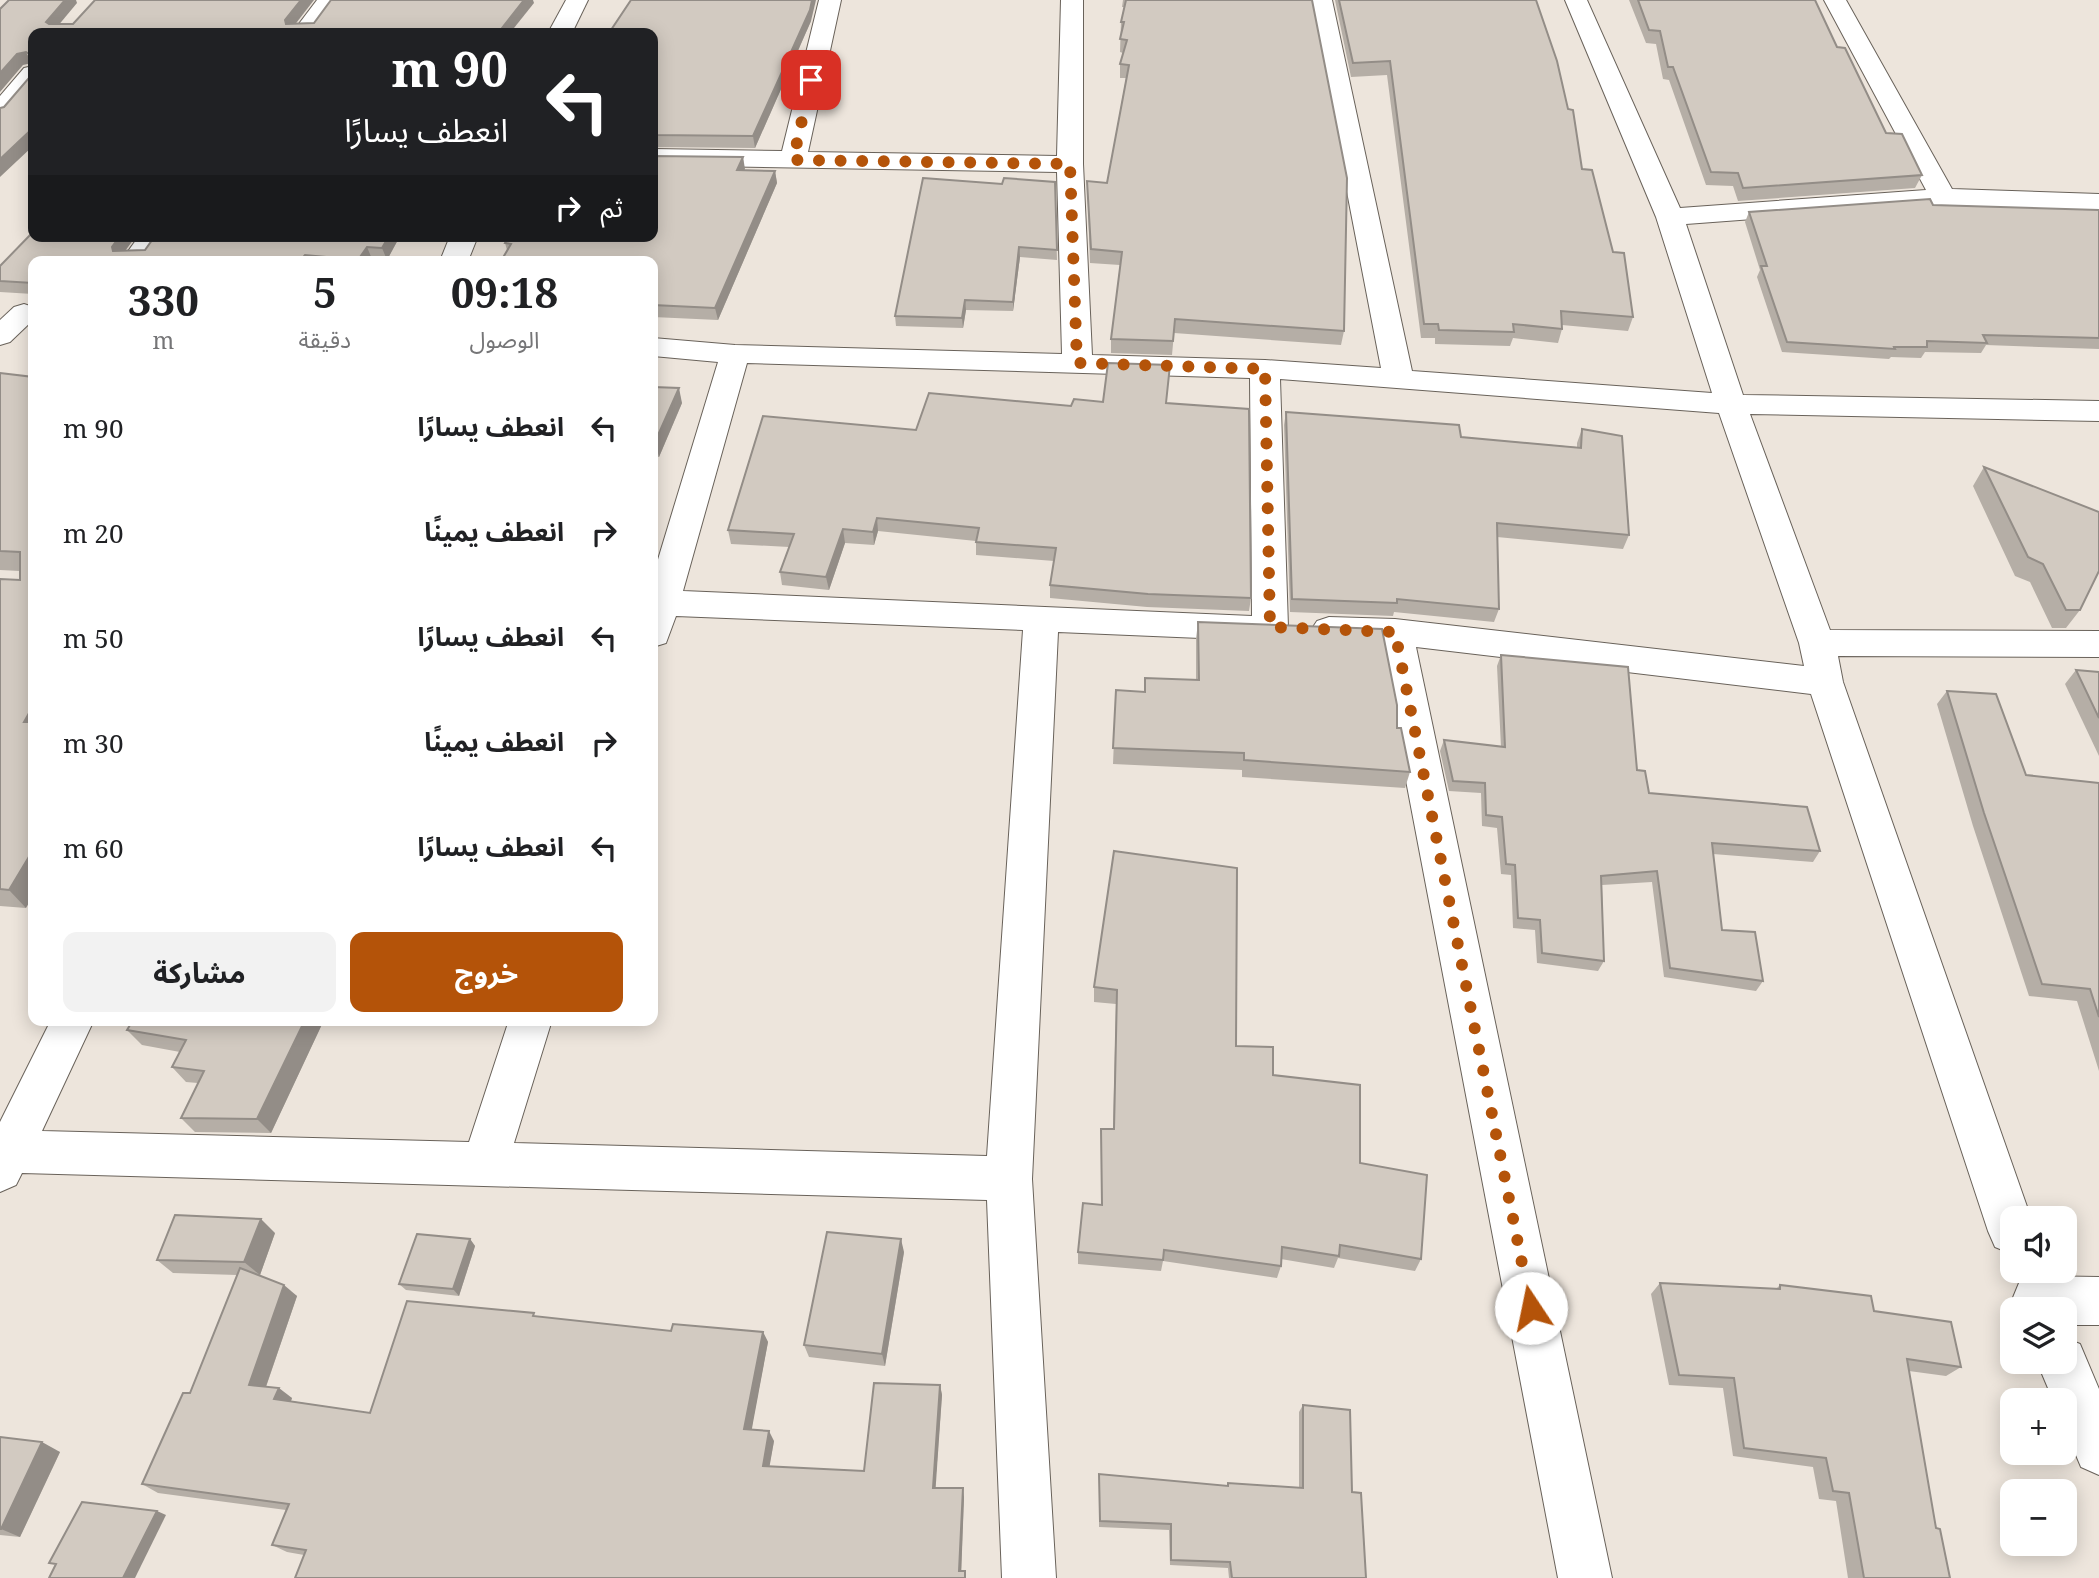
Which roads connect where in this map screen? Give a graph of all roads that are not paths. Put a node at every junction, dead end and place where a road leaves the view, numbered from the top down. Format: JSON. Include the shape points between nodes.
{"nodes":[{"id":1,"x":329,"y":0,"type":"edge"},
{"id":2,"x":577,"y":0,"type":"edge"},
{"id":3,"x":830,"y":0,"type":"edge"},
{"id":4,"x":1072,"y":0,"type":"edge"},
{"id":5,"x":1321,"y":0,"type":"edge"},
{"id":6,"x":1576,"y":0,"type":"edge"},
{"id":7,"x":1835,"y":0,"type":"edge"},
{"id":8,"x":308,"y":28,"type":"edge"},
{"id":9,"x":563,"y":28,"type":"edge"},
{"id":10,"x":28,"y":79,"type":"edge"},
{"id":11,"x":0,"y":112,"type":"edge"},
{"id":12,"x":658,"y":157,"type":"edge"},
{"id":13,"x":793,"y":160,"type":"junction"},
{"id":14,"x":1070,"y":164,"type":"junction"},
{"id":15,"x":1943,"y":197,"type":"junction"},
{"id":16,"x":2099,"y":202,"type":"edge"},
{"id":17,"x":1670,"y":217,"type":"junction"},
{"id":18,"x":19,"y":313,"type":"edge"},
{"id":19,"x":0,"y":336,"type":"edge"},
{"id":20,"x":658,"y":347,"type":"edge"},
{"id":21,"x":734,"y":354,"type":"junction"},
{"id":22,"x":1077,"y":363,"type":"junction"},
{"id":23,"x":1265,"y":369,"type":"junction"},
{"id":24,"x":1398,"y":378,"type":"junction"},
{"id":25,"x":1731,"y":404,"type":"junction"},
{"id":26,"x":2099,"y":411,"type":"edge"},
{"id":27,"x":658,"y":618,"type":"edge"},
{"id":28,"x":1041,"y":618,"type":"junction"},
{"id":29,"x":1270,"y":627,"type":"junction"},
{"id":30,"x":1395,"y":632,"type":"junction"},
{"id":31,"x":1817,"y":643,"type":"junction"},
{"id":32,"x":2099,"y":644,"type":"edge"},
{"id":33,"x":1825,"y":682,"type":"junction"},
{"id":34,"x":70,"y":1026,"type":"edge"},
{"id":35,"x":529,"y":1026,"type":"edge"},
{"id":36,"x":4,"y":1161,"type":"edge"},
{"id":37,"x":485,"y":1164,"type":"junction"},
{"id":38,"x":1009,"y":1179,"type":"junction"},
{"id":39,"x":2003,"y":1206,"type":"edge"},
{"id":40,"x":2034,"y":1293,"type":"edge"},
{"id":41,"x":2099,"y":1301,"type":"edge"},
{"id":42,"x":2067,"y":1374,"type":"edge"},
{"id":43,"x":2099,"y":1449,"type":"edge"},
{"id":44,"x":1029,"y":1578,"type":"edge"},
{"id":45,"x":1585,"y":1578,"type":"edge"}],
"edges":[{"from":1,"to":8,"type":"street"},
{"from":2,"to":9,"type":"street"},
{"from":3,"to":13,"type":"street"},
{"from":4,"to":14,"type":"street"},
{"from":5,"to":24,"type":"street"},
{"from":6,"to":17,"type":"street"},
{"from":7,"to":15,"type":"street"},
{"from":10,"to":11,"type":"street"},
{"from":12,"to":13,"type":"street"},
{"from":13,"to":14,"type":"street"},
{"from":14,"to":22,"type":"street"},
{"from":15,"to":16,"type":"street"},
{"from":15,"to":17,"type":"street"},
{"from":17,"to":25,"type":"street"},
{"from":18,"to":19,"type":"street"},
{"from":20,"to":21,"type":"street"},
{"from":21,"to":22,"type":"street"},
{"from":21,"to":27,"type":"street"},
{"from":22,"to":23,"type":"street"},
{"from":23,"to":24,"type":"street"},
{"from":23,"to":29,"type":"street"},
{"from":24,"to":25,"type":"street"},
{"from":25,"to":26,"type":"street"},
{"from":25,"to":31,"type":"street"},
{"from":27,"to":28,"type":"street"},
{"from":28,"to":29,"type":"street"},
{"from":28,"to":38,"type":"street"},
{"from":29,"to":30,"type":"street"},
{"from":30,"to":33,"type":"street"},
{"from":30,"to":45,"type":"street"},
{"from":31,"to":32,"type":"street"},
{"from":31,"to":33,"type":"street"},
{"from":33,"to":39,"type":"street"},
{"from":34,"to":36,"type":"street"},
{"from":35,"to":37,"type":"street"},
{"from":36,"to":37,"type":"street"},
{"from":37,"to":38,"type":"street"},
{"from":38,"to":44,"type":"street"},
{"from":40,"to":41,"type":"street"},
{"from":42,"to":43,"type":"street"}]}
